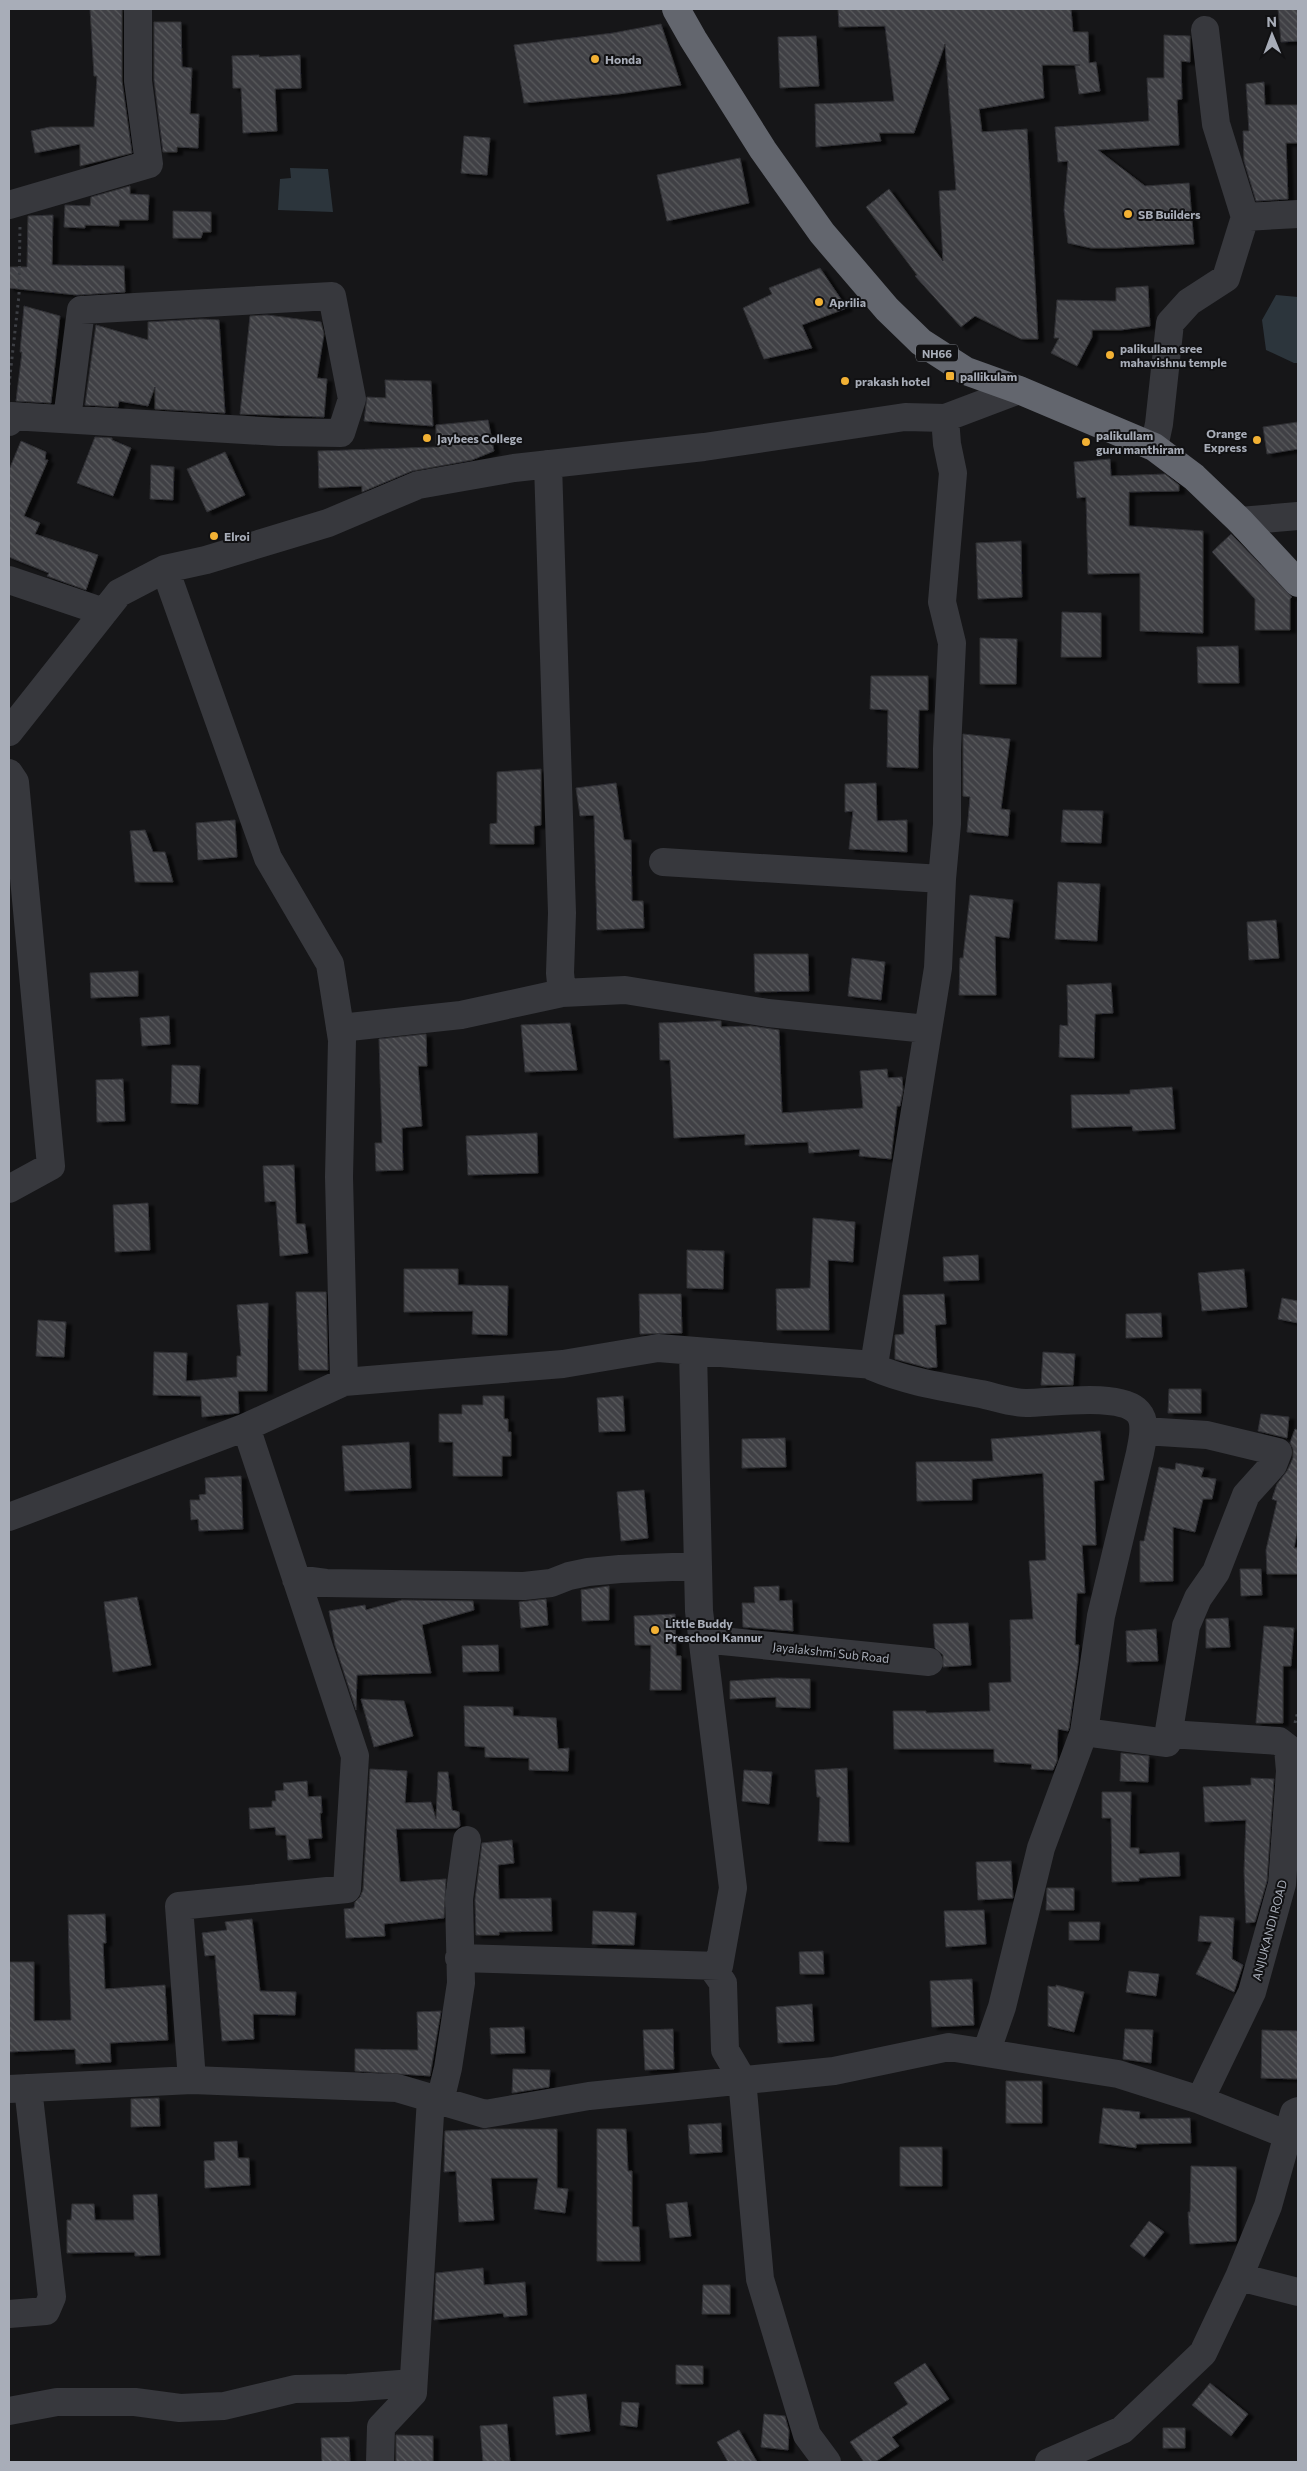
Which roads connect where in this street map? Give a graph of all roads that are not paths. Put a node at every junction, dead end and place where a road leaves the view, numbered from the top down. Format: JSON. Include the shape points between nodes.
{"nodes":[{"id":1,"x":138,"y":9,"type":"edge"},
{"id":2,"x":676,"y":9,"type":"edge"},
{"id":3,"x":1205,"y":30,"type":"dead end"},
{"id":4,"x":15,"y":204,"type":"edge"},
{"id":5,"x":1298,"y":214,"type":"edge"},
{"id":6,"x":1245,"y":217,"type":"junction"},
{"id":7,"x":1019,"y":390,"type":"junction"},
{"id":8,"x":9,"y":418,"type":"edge"},
{"id":9,"x":945,"y":418,"type":"junction"},
{"id":10,"x":67,"y":419,"type":"junction"},
{"id":11,"x":1154,"y":447,"type":"junction"},
{"id":12,"x":548,"y":464,"type":"junction"},
{"id":13,"x":1298,"y":516,"type":"edge"},
{"id":14,"x":1240,"y":520,"type":"junction"},
{"id":15,"x":165,"y":570,"type":"junction"},
{"id":16,"x":9,"y":580,"type":"edge"},
{"id":17,"x":1298,"y":582,"type":"edge"},
{"id":18,"x":104,"y":612,"type":"junction"},
{"id":19,"x":9,"y":732,"type":"edge"},
{"id":20,"x":9,"y":772,"type":"edge"},
{"id":21,"x":663,"y":862,"type":"dead end"},
{"id":22,"x":942,"y":878,"type":"junction"},
{"id":23,"x":562,"y":993,"type":"junction"},
{"id":24,"x":340,"y":1028,"type":"junction"},
{"id":25,"x":927,"y":1029,"type":"junction"},
{"id":26,"x":9,"y":1189,"type":"edge"},
{"id":27,"x":693,"y":1351,"type":"junction"},
{"id":28,"x":874,"y":1365,"type":"junction"},
{"id":29,"x":344,"y":1382,"type":"junction"},
{"id":30,"x":246,"y":1427,"type":"junction"},
{"id":31,"x":1144,"y":1431,"type":"junction"},
{"id":32,"x":1288,"y":1454,"type":"edge"},
{"id":33,"x":9,"y":1517,"type":"edge"},
{"id":34,"x":698,"y":1566,"type":"junction"},
{"id":35,"x":296,"y":1579,"type":"junction"},
{"id":36,"x":702,"y":1639,"type":"junction"},
{"id":37,"x":929,"y":1662,"type":"dead end"},
{"id":38,"x":1084,"y":1732,"type":"junction"},
{"id":39,"x":1169,"y":1734,"type":"junction"},
{"id":40,"x":467,"y":1840,"type":"dead end"},
{"id":41,"x":459,"y":1958,"type":"junction"},
{"id":42,"x":711,"y":1966,"type":"junction"},
{"id":43,"x":986,"y":2053,"type":"junction"},
{"id":44,"x":742,"y":2079,"type":"junction"},
{"id":45,"x":192,"y":2080,"type":"junction"},
{"id":46,"x":18,"y":2089,"type":"edge"},
{"id":47,"x":436,"y":2099,"type":"junction"},
{"id":48,"x":1200,"y":2100,"type":"junction"},
{"id":49,"x":1293,"y":2123,"type":"edge"},
{"id":50,"x":1239,"y":2277,"type":"junction"},
{"id":51,"x":1298,"y":2292,"type":"edge"},
{"id":52,"x":9,"y":2314,"type":"edge"},
{"id":53,"x":414,"y":2383,"type":"junction"},
{"id":54,"x":9,"y":2410,"type":"edge"},
{"id":55,"x":380,"y":2462,"type":"edge"},
{"id":56,"x":827,"y":2462,"type":"edge"},
{"id":57,"x":1049,"y":2462,"type":"edge"}],
"edges":[{"from":1,"to":4,"type":"street","via":[[138,81],[149,164]]},
{"from":2,"to":7,"type":"highway","number":"NH66","via":[[763,150],[822,232],[888,309],[921,342],[966,371]]},
{"from":3,"to":6,"type":"street","via":[[1216,124]]},
{"from":5,"to":6,"type":"street"},
{"from":6,"to":11,"type":"street","via":[[1226,278],[1188,302],[1170,323]]},
{"from":7,"to":9,"type":"street"},
{"from":7,"to":11,"type":"highway","number":"NH66"},
{"from":8,"to":10,"type":"street"},
{"from":9,"to":12,"type":"street","via":[[905,417],[704,447]]},
{"from":9,"to":22,"type":"street","via":[[953,472],[942,602],[952,643],[947,824]]},
{"from":10,"to":10,"type":"street","via":[[341,433],[352,399],[332,296],[81,310]]},
{"from":11,"to":14,"type":"highway","number":"NH66","via":[[1194,477]]},
{"from":12,"to":15,"type":"street","via":[[418,485],[328,523]]},
{"from":12,"to":23,"type":"street"},
{"from":13,"to":14,"type":"street"},
{"from":14,"to":17,"type":"highway","number":"NH66"},
{"from":15,"to":18,"type":"street","via":[[119,593]]},
{"from":15,"to":24,"type":"street","via":[[268,858],[330,964]]},
{"from":16,"to":18,"type":"street"},
{"from":18,"to":19,"type":"street"},
{"from":20,"to":26,"type":"street","via":[[15,782],[51,1166]]},
{"from":21,"to":22,"type":"street"},
{"from":22,"to":25,"type":"street","via":[[938,968]]},
{"from":23,"to":24,"type":"street","via":[[461,1015]]},
{"from":23,"to":25,"type":"street","via":[[625,990],[768,1013]]},
{"from":24,"to":29,"type":"street"},
{"from":25,"to":28,"type":"street"},
{"from":27,"to":28,"type":"street"},
{"from":27,"to":29,"type":"street","via":[[658,1348],[563,1364]]},
{"from":27,"to":34,"type":"street"},
{"from":28,"to":31,"type":"street","via":[[899,1378],[1024,1403],[1088,1400],[1127,1405],[1138,1412]]},
{"from":29,"to":30,"type":"street"},
{"from":30,"to":33,"type":"street"},
{"from":30,"to":35,"type":"street"},
{"from":31,"to":32,"type":"street","via":[[1206,1435]]},
{"from":31,"to":38,"type":"street","via":[[1101,1616]]},
{"from":32,"to":39,"type":"street","via":[[1273,1465],[1246,1495],[1216,1572],[1198,1598],[1186,1626]]},
{"from":34,"to":35,"type":"street","via":[[588,1572],[551,1583],[524,1586],[326,1583]]},
{"from":34,"to":36,"type":"street"},
{"from":35,"to":45,"type":"street","via":[[355,1756],[347,1889],[179,1906]]},
{"from":36,"to":37,"type":"street","name":"Jayalakshmi Sub Road"},
{"from":36,"to":42,"type":"street","via":[[732,1888],[718,1966]]},
{"from":38,"to":39,"type":"street","via":[[1167,1743]]},
{"from":38,"to":43,"type":"street","via":[[1041,1848],[1002,2007]]},
{"from":39,"to":48,"type":"street","name":"ANJUKANDI ROAD","via":[[1279,1740],[1288,1748],[1290,1771],[1282,1884],[1252,1992]]},
{"from":40,"to":41,"type":"street","via":[[459,1899]]},
{"from":41,"to":42,"type":"street"},
{"from":41,"to":47,"type":"street","via":[[460,1983],[454,2032]]},
{"from":42,"to":44,"type":"street","via":[[723,1983],[725,2050]]},
{"from":43,"to":44,"type":"street","via":[[949,2047],[834,2071]]},
{"from":43,"to":48,"type":"street","via":[[1118,2074]]},
{"from":44,"to":47,"type":"street","via":[[589,2096],[485,2114]]},
{"from":44,"to":56,"type":"street","via":[[760,2279],[807,2435]]},
{"from":45,"to":46,"type":"street"},
{"from":45,"to":47,"type":"street","via":[[396,2088]]},
{"from":46,"to":52,"type":"street","via":[[52,2297],[46,2311]]},
{"from":47,"to":53,"type":"street"},
{"from":48,"to":49,"type":"street"},
{"from":49,"to":50,"type":"street","via":[[1268,2206]]},
{"from":50,"to":51,"type":"street"},
{"from":50,"to":57,"type":"street","via":[[1203,2353],[1122,2430]]},
{"from":53,"to":54,"type":"street","via":[[295,2389],[224,2406],[180,2408],[135,2402],[58,2402]]},
{"from":53,"to":55,"type":"street","via":[[413,2393],[381,2427]]}]}
